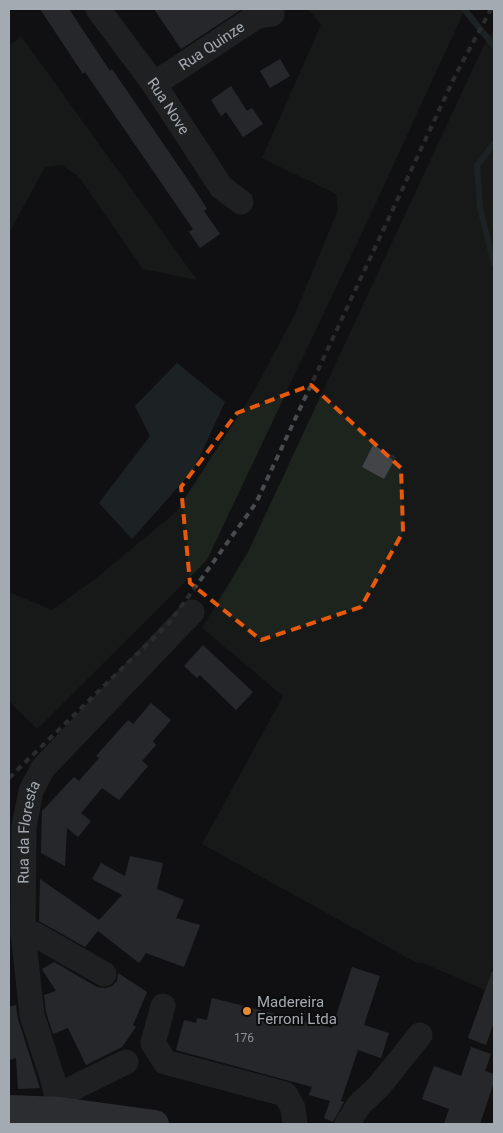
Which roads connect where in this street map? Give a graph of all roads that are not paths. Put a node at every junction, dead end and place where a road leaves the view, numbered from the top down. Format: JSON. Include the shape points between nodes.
{"nodes":[{"id":1,"x":98,"y":9,"type":"edge"},
{"id":2,"x":272,"y":14,"type":"dead end"},
{"id":3,"x":154,"y":84,"type":"junction"},
{"id":4,"x":240,"y":202,"type":"dead end"},
{"id":5,"x":192,"y":612,"type":"dead end"},
{"id":6,"x":18,"y":916,"type":"edge"},
{"id":7,"x":104,"y":974,"type":"dead end"},
{"id":8,"x":163,"y":1006,"type":"dead end"},
{"id":9,"x":420,"y":1035,"type":"dead end"},
{"id":10,"x":126,"y":1062,"type":"dead end"},
{"id":11,"x":58,"y":1104,"type":"junction"},
{"id":12,"x":9,"y":1109,"type":"edge"},
{"id":13,"x":155,"y":1124,"type":"edge"},
{"id":14,"x":294,"y":1124,"type":"edge"},
{"id":15,"x":347,"y":1124,"type":"edge"}],
"edges":[{"from":1,"to":3,"type":"street","name":"Rua Nove"},
{"from":2,"to":3,"type":"street","name":"Rua Quinze","via":[[257,16]]},
{"from":3,"to":4,"type":"street","name":"Rua Nove","via":[[221,187]]},
{"from":5,"to":6,"type":"street","name":"Rua da Floresta","via":[[43,768],[31,791],[24,827]]},
{"from":6,"to":7,"type":"street","via":[[34,934]]},
{"from":6,"to":11,"type":"street","name":"Rua da Floresta","via":[[32,1014]]},
{"from":8,"to":14,"type":"street","via":[[154,1044],[165,1062],[285,1094],[294,1108]]},
{"from":9,"to":15,"type":"street","via":[[379,1086],[359,1105]]},
{"from":10,"to":11,"type":"street"},
{"from":11,"to":12,"type":"main road"},
{"from":11,"to":13,"type":"main road"}]}
